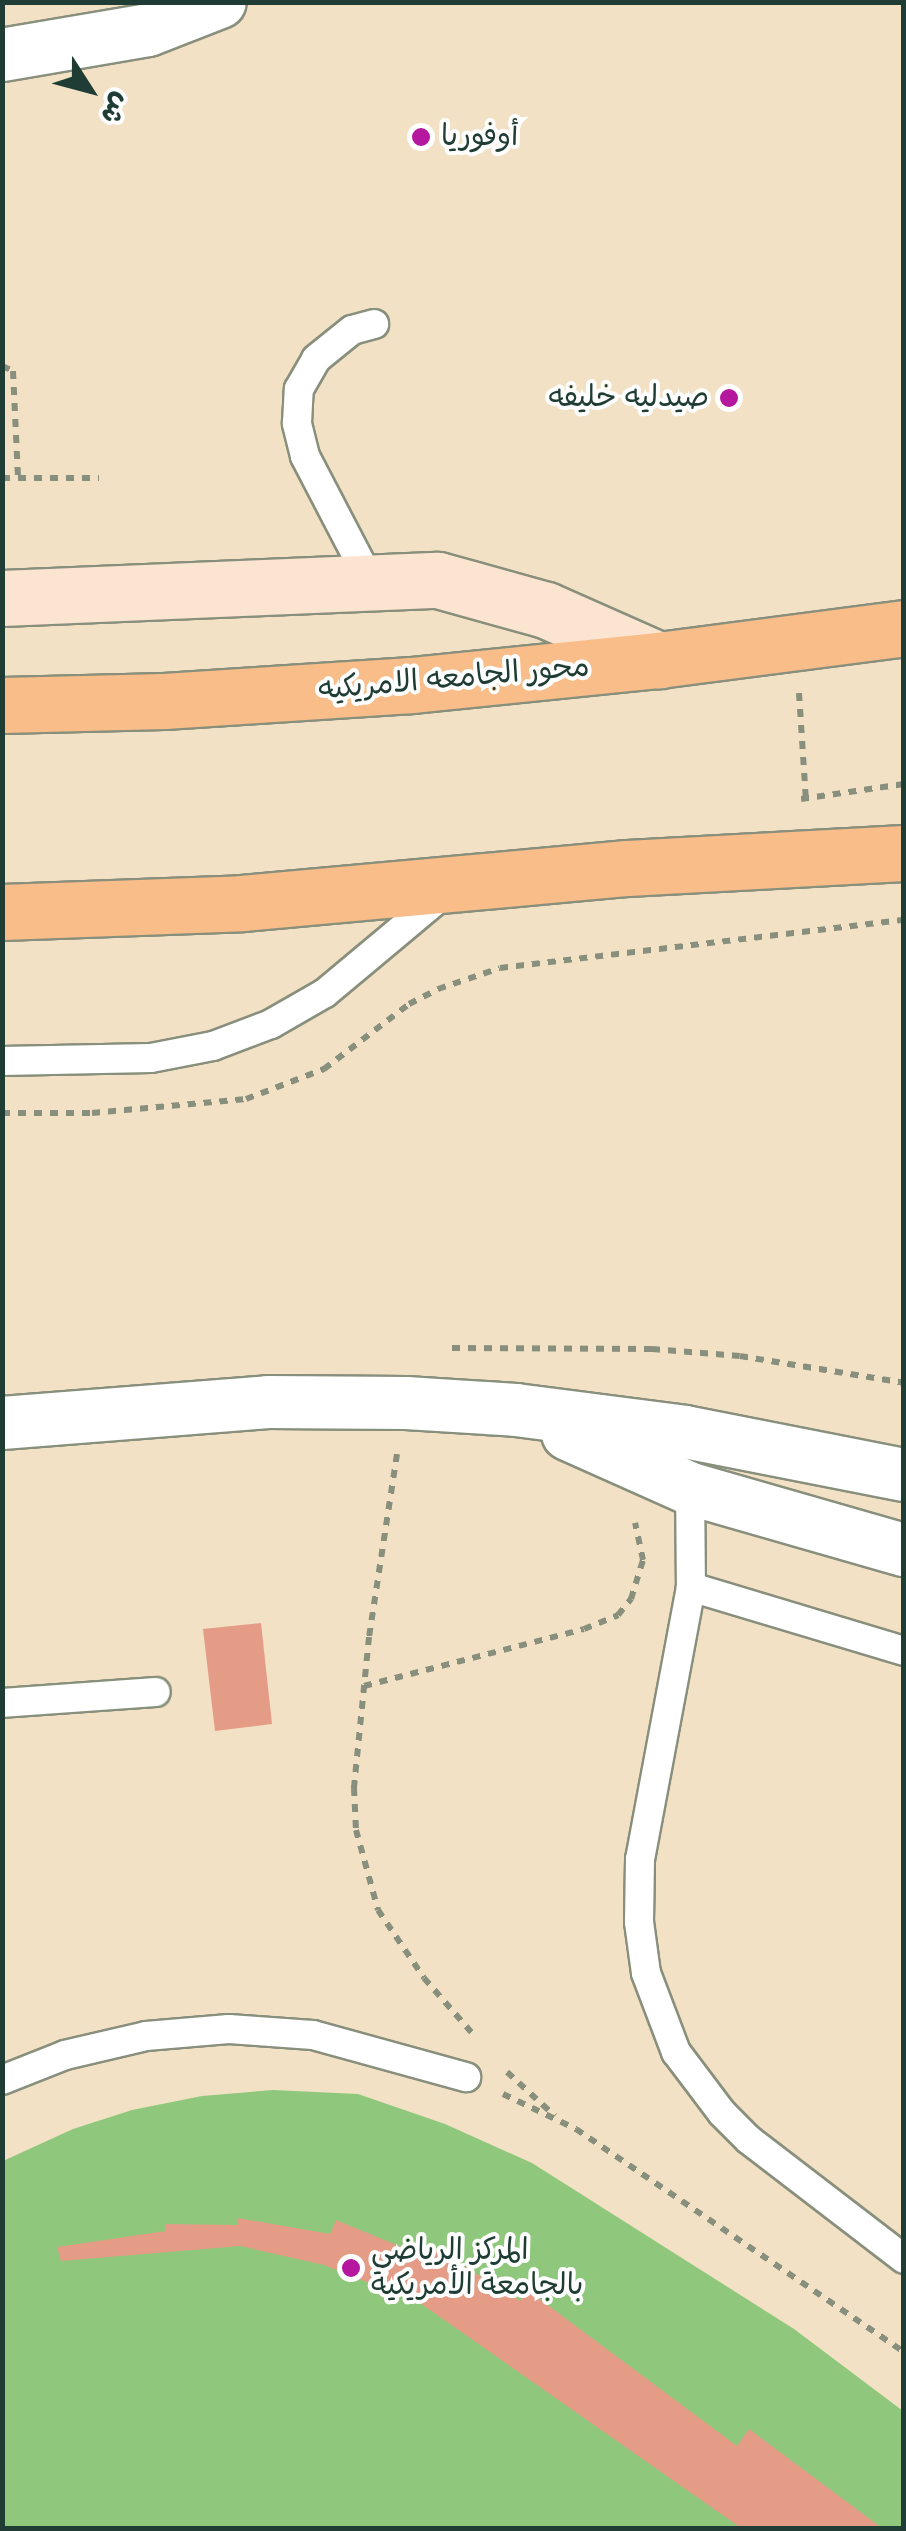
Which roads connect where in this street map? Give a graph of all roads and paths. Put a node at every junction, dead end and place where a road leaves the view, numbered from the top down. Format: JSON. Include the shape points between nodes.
{"nodes":[{"id":1,"x":220,"y":2,"type":"edge"},
{"id":2,"x":2,"y":56,"type":"edge"},
{"id":3,"x":374,"y":324,"type":"dead end"},
{"id":4,"x":2,"y":366,"type":"edge"},
{"id":5,"x":2,"y":478,"type":"edge"},
{"id":6,"x":18,"y":478,"type":"junction"},
{"id":7,"x":99,"y":478,"type":"dead end"},
{"id":8,"x":370,"y":580,"type":"junction"},
{"id":9,"x":2,"y":598,"type":"edge"},
{"id":10,"x":904,"y":628,"type":"edge"},
{"id":11,"x":795,"y":642,"type":"junction"},
{"id":12,"x":660,"y":660,"type":"junction"},
{"id":13,"x":2,"y":705,"type":"edge"},
{"id":14,"x":904,"y":853,"type":"edge"},
{"id":15,"x":810,"y":860,"type":"junction"},
{"id":16,"x":451,"y":887,"type":"junction"},
{"id":17,"x":2,"y":912,"type":"edge"},
{"id":18,"x":904,"y":920,"type":"edge"},
{"id":19,"x":812,"y":932,"type":"junction"},
{"id":20,"x":2,"y":1061,"type":"edge"},
{"id":21,"x":2,"y":1114,"type":"edge"},
{"id":22,"x":904,"y":1382,"type":"edge"},
{"id":23,"x":406,"y":1403,"type":"junction"},
{"id":24,"x":516,"y":1410,"type":"junction"},
{"id":25,"x":2,"y":1424,"type":"edge"},
{"id":26,"x":685,"y":1432,"type":"junction"},
{"id":27,"x":904,"y":1475,"type":"edge"},
{"id":28,"x":690,"y":1489,"type":"junction"},
{"id":29,"x":632,"y":1517,"type":"dead end"},
{"id":30,"x":904,"y":1550,"type":"edge"},
{"id":31,"x":691,"y":1587,"type":"junction"},
{"id":32,"x":904,"y":1651,"type":"edge"},
{"id":33,"x":364,"y":1686,"type":"junction"},
{"id":34,"x":156,"y":1692,"type":"dead end"},
{"id":35,"x":2,"y":1703,"type":"edge"},
{"id":36,"x":475,"y":2037,"type":"dead end"},
{"id":37,"x":494,"y":2060,"type":"dead end"},
{"id":38,"x":466,"y":2077,"type":"joint"},
{"id":39,"x":2,"y":2080,"type":"edge"},
{"id":40,"x":555,"y":2116,"type":"junction"},
{"id":41,"x":904,"y":2259,"type":"edge"},
{"id":42,"x":904,"y":2352,"type":"edge"}],
"edges":[{"from":1,"to":2,"type":"street","via":[[148,30]]},
{"from":3,"to":8,"type":"lane","via":[[342,336],[316,358],[300,389],[296,423],[305,456]]},
{"from":4,"to":6,"type":"path","via":[[13,371]]},
{"from":5,"to":6,"type":"path"},
{"from":6,"to":7,"type":"path"},
{"from":8,"to":9,"type":"street"},
{"from":8,"to":12,"type":"street","via":[[438,580],[492,593]]},
{"from":10,"to":11,"type":"main road","name":"محور الجامعه الامريكيه"},
{"from":11,"to":12,"type":"main road","name":"محور الجامعه الامريكيه"},
{"from":11,"to":15,"type":"path"},
{"from":12,"to":13,"type":"main road","name":"محور الجامعه الامريكيه","via":[[412,685]]},
{"from":14,"to":15,"type":"main road"},
{"from":15,"to":16,"type":"main road","via":[[627,868]]},
{"from":15,"to":19,"type":"path"},
{"from":16,"to":17,"type":"main road"},
{"from":16,"to":20,"type":"lane","via":[[325,993],[271,1024],[213,1046],[151,1058]]},
{"from":18,"to":19,"type":"path"},
{"from":19,"to":21,"type":"path","via":[[469,976],[409,1004],[324,1069],[246,1099]]},
{"from":22,"to":23,"type":"path","via":[[670,1350],[439,1349],[414,1361]]},
{"from":23,"to":24,"type":"street"},
{"from":23,"to":25,"type":"street","via":[[268,1402]]},
{"from":23,"to":33,"type":"path"},
{"from":24,"to":26,"type":"street"},
{"from":24,"to":28,"type":"street"},
{"from":26,"to":27,"type":"street"},
{"from":26,"to":28,"type":"lane"},
{"from":28,"to":30,"type":"street"},
{"from":28,"to":31,"type":"lane"},
{"from":29,"to":33,"type":"path","via":[[643,1560],[635,1590],[618,1614],[584,1629]]},
{"from":31,"to":32,"type":"lane"},
{"from":31,"to":41,"type":"lane","via":[[640,1859],[646,1973],[676,2052],[722,2113]]},
{"from":33,"to":36,"type":"path","via":[[354,1788],[364,1870],[378,1910]]},
{"from":34,"to":35,"type":"lane"},
{"from":37,"to":40,"type":"path"},
{"from":38,"to":39,"type":"lane","via":[[313,2035],[229,2029],[146,2036],[64,2054]]},
{"from":38,"to":40,"type":"path"},
{"from":40,"to":42,"type":"path"}]}
